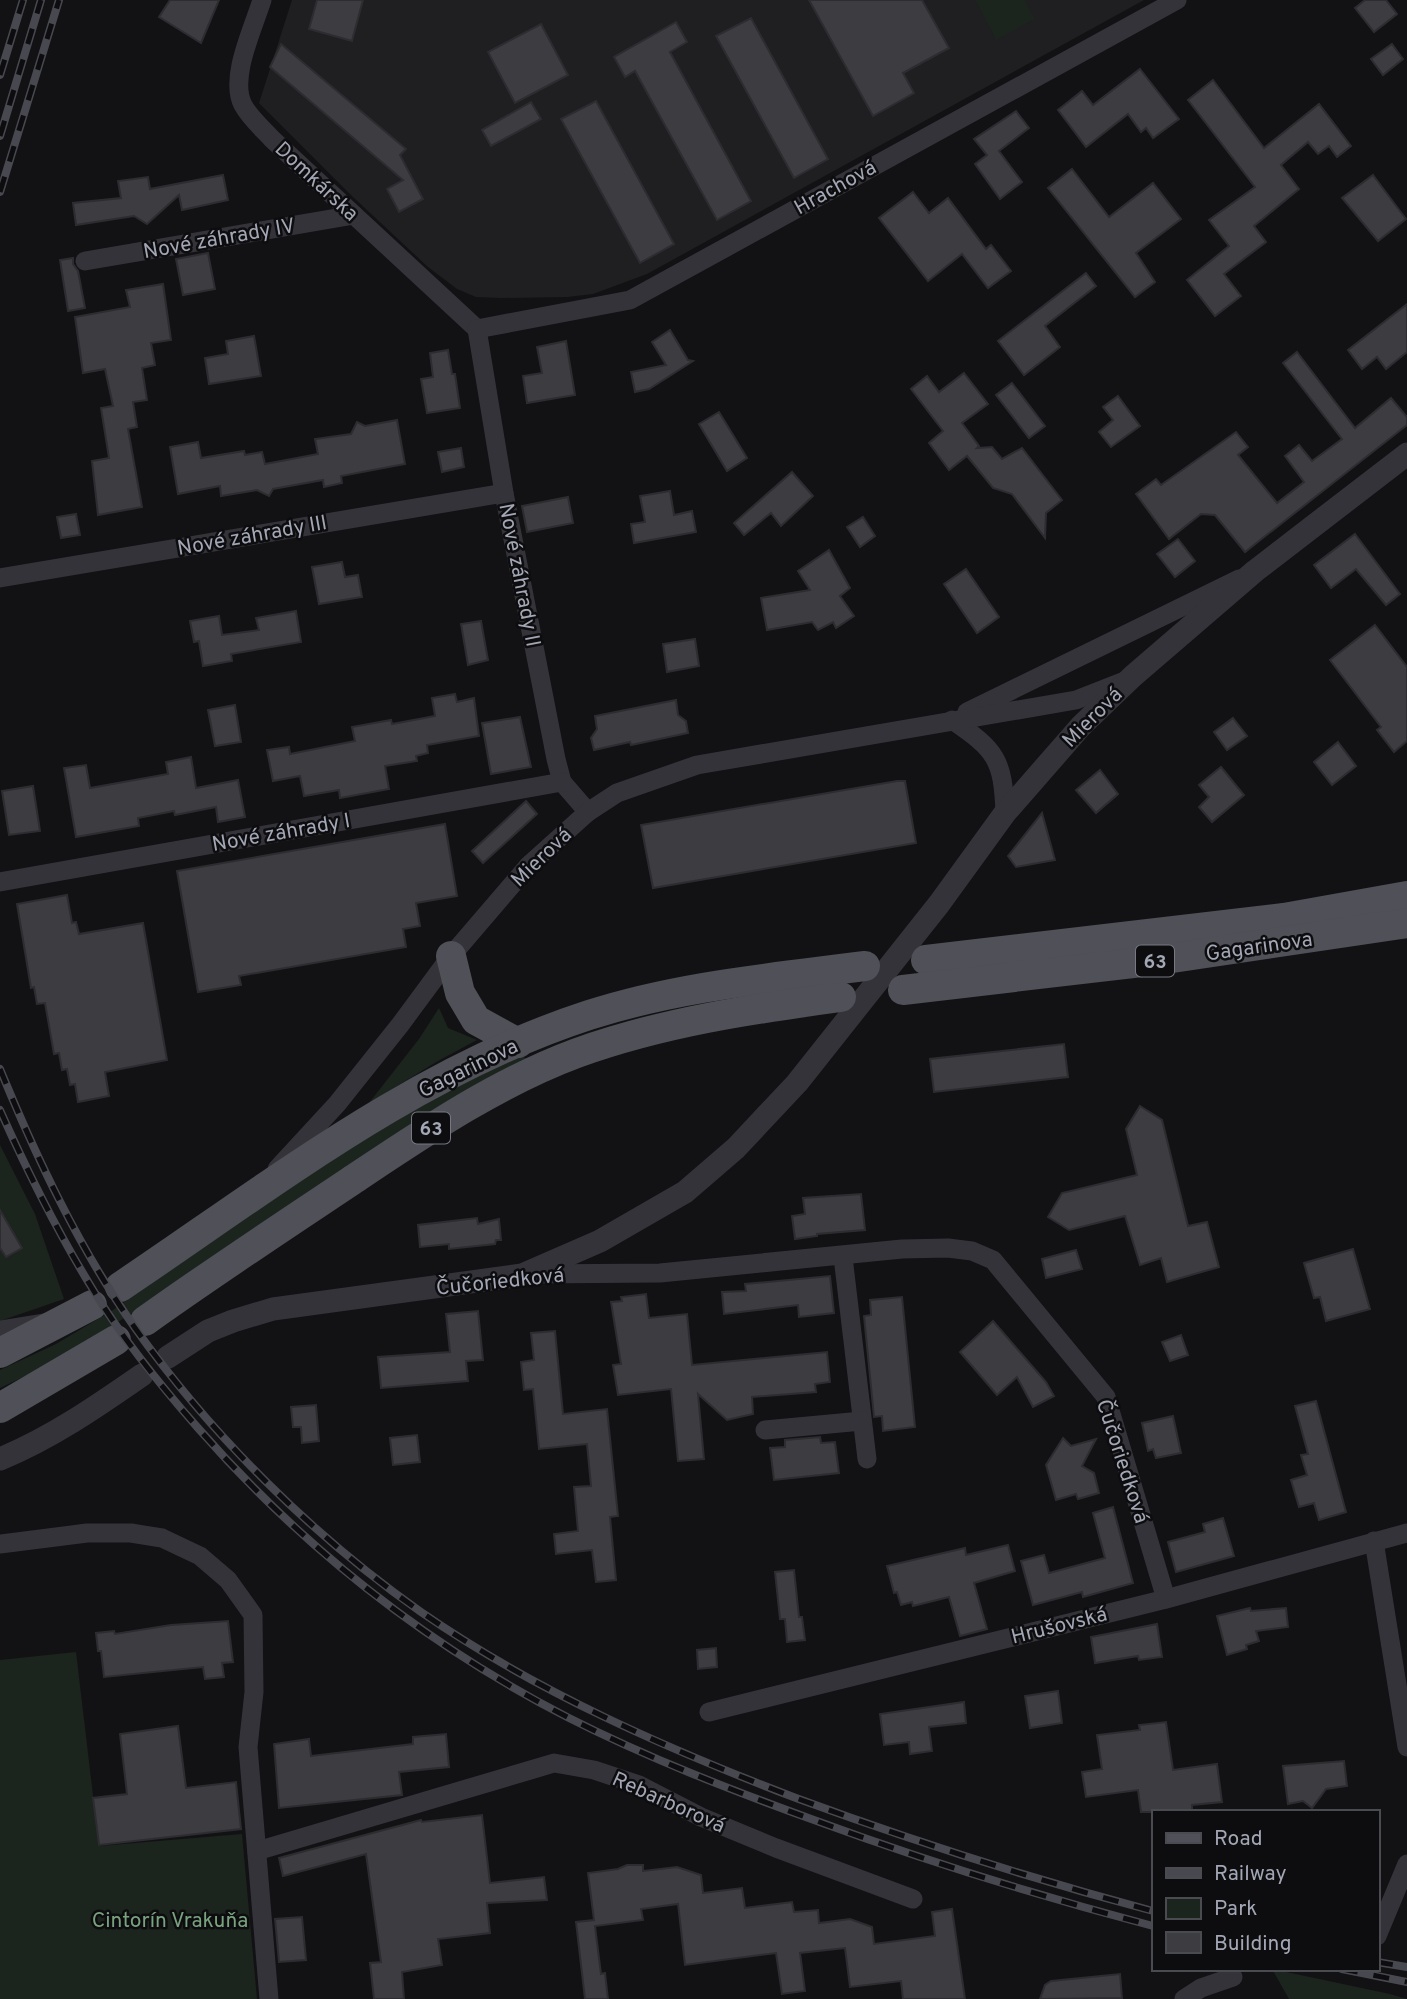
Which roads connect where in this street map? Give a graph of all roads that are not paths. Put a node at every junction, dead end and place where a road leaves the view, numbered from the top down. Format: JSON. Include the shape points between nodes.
{"nodes":[{"id":1,"x":262,"y":0,"type":"edge"},
{"id":2,"x":1177,"y":0,"type":"edge"},
{"id":3,"x":354,"y":215,"type":"junction"},
{"id":4,"x":85,"y":261,"type":"dead end"},
{"id":5,"x":477,"y":329,"type":"junction"},
{"id":6,"x":1407,"y":454,"type":"edge"},
{"id":7,"x":504,"y":493,"type":"junction"},
{"id":8,"x":1255,"y":571,"type":"junction"},
{"id":9,"x":0,"y":578,"type":"edge"},
{"id":10,"x":1131,"y":678,"type":"junction"},
{"id":11,"x":952,"y":720,"type":"junction"},
{"id":12,"x":562,"y":782,"type":"junction"},
{"id":13,"x":588,"y":812,"type":"junction"},
{"id":14,"x":1005,"y":813,"type":"junction"},
{"id":15,"x":0,"y":882,"type":"edge"},
{"id":16,"x":1407,"y":896,"type":"edge"},
{"id":17,"x":1407,"y":923,"type":"edge"},
{"id":18,"x":451,"y":956,"type":"junction"},
{"id":19,"x":926,"y":960,"type":"dead end"},
{"id":20,"x":865,"y":966,"type":"dead end"},
{"id":21,"x":902,"y":990,"type":"dead end"},
{"id":22,"x":841,"y":997,"type":"dead end"},
{"id":23,"x":518,"y":1043,"type":"junction"},
{"id":24,"x":253,"y":1195,"type":"junction"},
{"id":25,"x":843,"y":1257,"type":"junction"},
{"id":26,"x":522,"y":1275,"type":"junction"},
{"id":27,"x":120,"y":1287,"type":"dead end"},
{"id":28,"x":92,"y":1305,"type":"dead end"},
{"id":29,"x":63,"y":1320,"type":"junction"},
{"id":30,"x":145,"y":1321,"type":"dead end"},
{"id":31,"x":0,"y":1330,"type":"edge"},
{"id":32,"x":116,"y":1340,"type":"dead end"},
{"id":33,"x":0,"y":1353,"type":"edge"},
{"id":34,"x":168,"y":1357,"type":"dead end"},
{"id":35,"x":142,"y":1375,"type":"dead end"},
{"id":36,"x":0,"y":1408,"type":"edge"},
{"id":37,"x":862,"y":1421,"type":"junction"},
{"id":38,"x":765,"y":1430,"type":"dead end"},
{"id":39,"x":0,"y":1459,"type":"edge"},
{"id":40,"x":867,"y":1459,"type":"dead end"},
{"id":41,"x":1407,"y":1533,"type":"edge"},
{"id":42,"x":1374,"y":1541,"type":"junction"},
{"id":43,"x":0,"y":1544,"type":"edge"},
{"id":44,"x":1166,"y":1599,"type":"junction"},
{"id":45,"x":709,"y":1712,"type":"dead end"},
{"id":46,"x":1407,"y":1747,"type":"edge"},
{"id":47,"x":257,"y":1851,"type":"junction"},
{"id":48,"x":1407,"y":1864,"type":"edge"},
{"id":49,"x":914,"y":1899,"type":"dead end"},
{"id":50,"x":1379,"y":1931,"type":"edge"},
{"id":51,"x":1233,"y":1977,"type":"dead end"},
{"id":52,"x":269,"y":1999,"type":"edge"},
{"id":53,"x":1184,"y":1999,"type":"edge"}],
"edges":[{"from":1,"to":3,"type":"street","name":"Domkárska","via":[[238,69],[241,102],[272,139]]},
{"from":2,"to":5,"type":"street","name":"Hrachová","via":[[630,300]]},
{"from":3,"to":4,"type":"street","name":"Nové záhrady IV"},
{"from":3,"to":5,"type":"street","name":"Domkárska"},
{"from":5,"to":7,"type":"street","name":"Nové záhrady II"},
{"from":6,"to":8,"type":"street","name":"Mierová"},
{"from":7,"to":9,"type":"street","name":"Nové záhrady III"},
{"from":7,"to":12,"type":"street","name":"Nové záhrady II"},
{"from":8,"to":10,"type":"street","name":"Mierová"},
{"from":8,"to":11,"type":"street","name":"Mierová"},
{"from":10,"to":11,"type":"street","name":"Mierová","via":[[1076,700]]},
{"from":10,"to":14,"type":"street","name":"Mierová","via":[[1048,761]]},
{"from":11,"to":13,"type":"street","name":"Mierová","via":[[697,765],[617,793]]},
{"from":11,"to":14,"type":"street","via":[[981,740],[1000,767]]},
{"from":12,"to":13,"type":"street","name":"Nové záhrady II"},
{"from":12,"to":15,"type":"street","name":"Nové záhrady I"},
{"from":13,"to":18,"type":"street","name":"Mierová","via":[[529,865]]},
{"from":14,"to":26,"type":"street","name":"Mierová","via":[[939,904],[756,1129],[685,1192],[600,1241]]},
{"from":16,"to":19,"type":"main road","name":"Gagarinova","number":"63","via":[[1284,918]]},
{"from":17,"to":21,"type":"main road","name":"Gagarinova","number":"63","via":[[1160,960]]},
{"from":18,"to":23,"type":"main road","via":[[460,993],[477,1020]]},
{"from":18,"to":24,"type":"street","name":"Mierová","via":[[337,1104]]},
{"from":20,"to":23,"type":"main road","name":"Gagarinova","number":"63","via":[[667,993],[588,1015]]},
{"from":22,"to":30,"type":"main road","name":"Gagarinova","number":"63","via":[[673,1024],[543,1068],[430,1128]]},
{"from":23,"to":24,"type":"main road","name":"Gagarinova","number":"63","via":[[414,1094]]},
{"from":24,"to":27,"type":"main road","name":"Gagarinova","number":"63"},
{"from":25,"to":26,"type":"street","name":"Čučoriedková","via":[[660,1273]]},
{"from":25,"to":37,"type":"street"},
{"from":25,"to":44,"type":"street","name":"Čučoriedková","via":[[948,1248],[993,1260],[1105,1397]]},
{"from":26,"to":34,"type":"street","name":"Čučoriedková","via":[[274,1309],[208,1331]]},
{"from":28,"to":29,"type":"main road"},
{"from":29,"to":31,"type":"street"},
{"from":29,"to":33,"type":"main road"},
{"from":32,"to":36,"type":"main road"},
{"from":35,"to":39,"type":"street","via":[[83,1416]]},
{"from":37,"to":38,"type":"street"},
{"from":37,"to":40,"type":"street"},
{"from":41,"to":42,"type":"street","name":"Hrušovská"},
{"from":42,"to":44,"type":"street","name":"Hrušovská"},
{"from":42,"to":46,"type":"street"},
{"from":43,"to":47,"type":"street","via":[[87,1533],[131,1533],[162,1538],[200,1556],[228,1580],[253,1615],[254,1692],[248,1747]]},
{"from":44,"to":45,"type":"street","name":"Hrušovská"},
{"from":47,"to":49,"type":"street","name":"Rebarborová","via":[[554,1763],[594,1770],[639,1786],[776,1848]]},
{"from":47,"to":52,"type":"street"},
{"from":48,"to":50,"type":"street"},
{"from":51,"to":53,"type":"street"}]}
